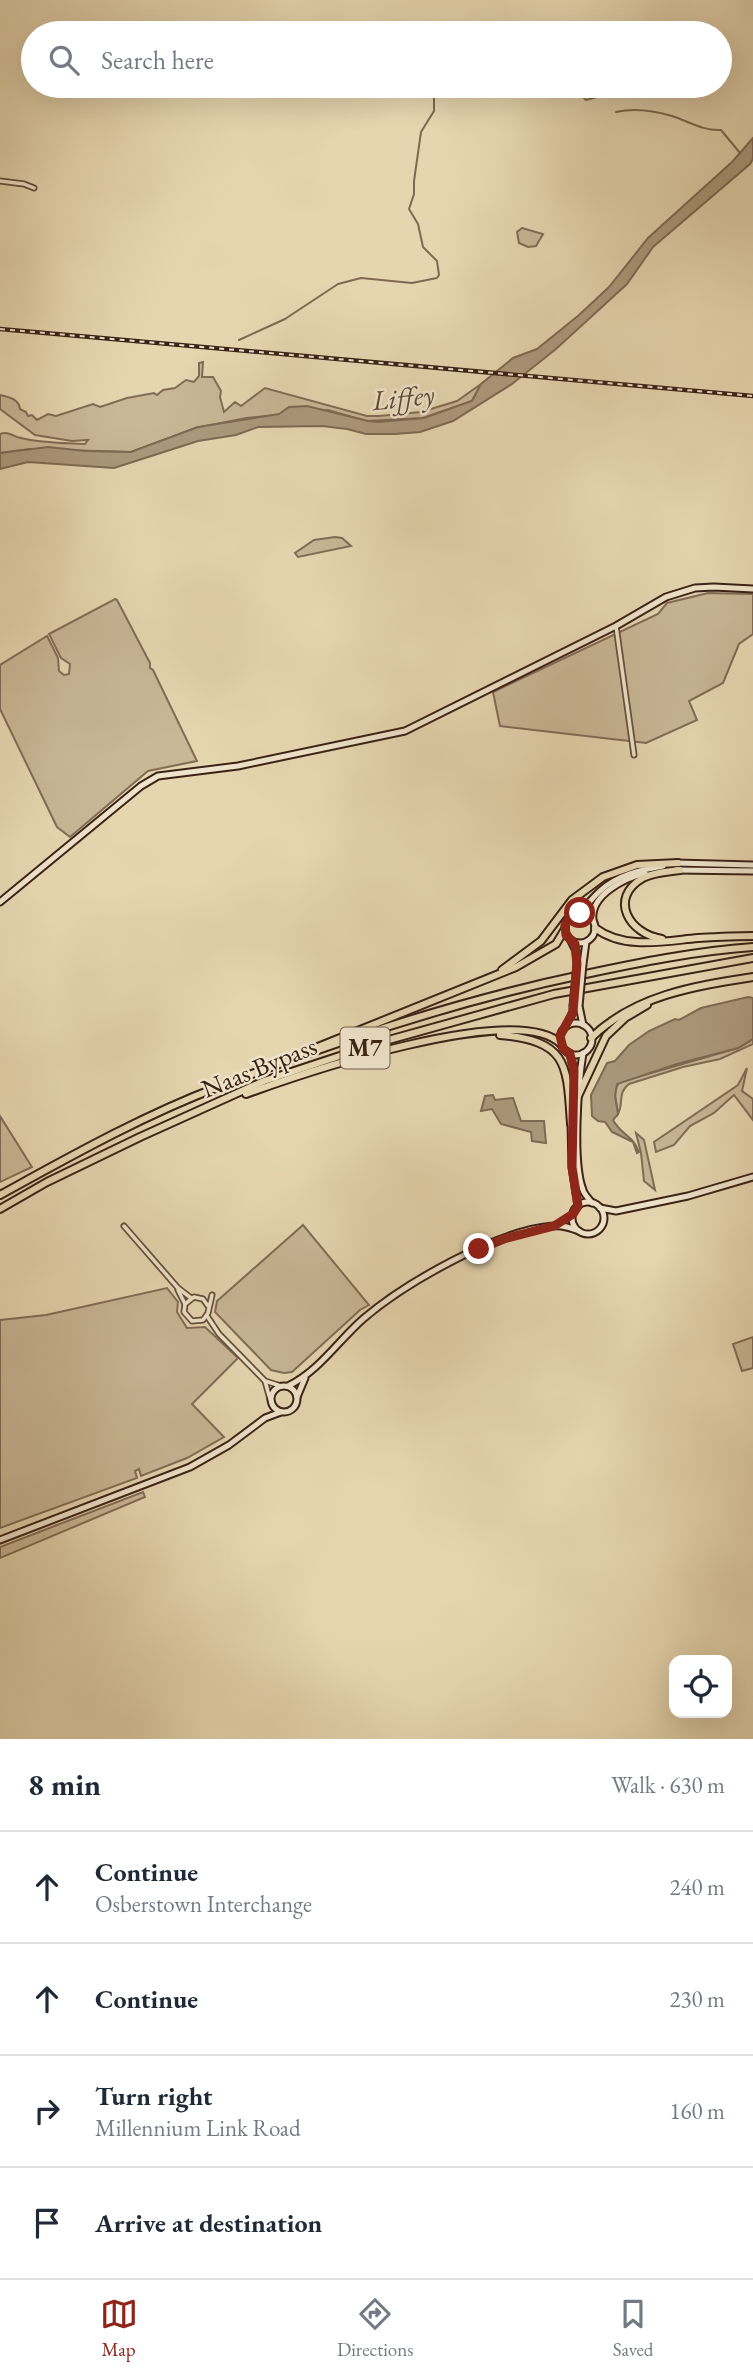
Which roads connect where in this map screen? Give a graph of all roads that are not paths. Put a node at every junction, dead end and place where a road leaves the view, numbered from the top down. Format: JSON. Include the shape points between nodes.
{"nodes":[{"id":1,"x":0,"y":181,"type":"edge"},
{"id":2,"x":34,"y":188,"type":"dead end"},
{"id":3,"x":753,"y":589,"type":"edge"},
{"id":4,"x":616,"y":626,"type":"junction"},
{"id":5,"x":634,"y":755,"type":"dead end"},
{"id":6,"x":753,"y":865,"type":"edge"},
{"id":7,"x":679,"y":867,"type":"junction"},
{"id":8,"x":753,"y":871,"type":"edge"},
{"id":9,"x":0,"y":902,"type":"edge"},
{"id":10,"x":575,"y":914,"type":"junction"},
{"id":11,"x":593,"y":920,"type":"junction"},
{"id":12,"x":595,"y":928,"type":"junction"},
{"id":13,"x":565,"y":929,"type":"junction"},
{"id":14,"x":753,"y":936,"type":"edge"},
{"id":15,"x":570,"y":940,"type":"junction"},
{"id":16,"x":678,"y":940,"type":"junction"},
{"id":17,"x":586,"y":942,"type":"junction"},
{"id":18,"x":753,"y":947,"type":"edge"},
{"id":19,"x":753,"y":958,"type":"edge"},
{"id":20,"x":580,"y":964,"type":"junction"},
{"id":21,"x":753,"y":977,"type":"edge"},
{"id":22,"x":488,"y":979,"type":"junction"},
{"id":23,"x":654,"y":999,"type":"junction"},
{"id":24,"x":576,"y":1006,"type":"junction"},
{"id":25,"x":583,"y":1025,"type":"junction"},
{"id":26,"x":566,"y":1027,"type":"junction"},
{"id":27,"x":480,"y":1032,"type":"junction"},
{"id":28,"x":592,"y":1038,"type":"junction"},
{"id":29,"x":561,"y":1044,"type":"junction"},
{"id":30,"x":583,"y":1053,"type":"junction"},
{"id":31,"x":570,"y":1054,"type":"junction"},
{"id":32,"x":273,"y":1068,"type":"junction"},
{"id":33,"x":578,"y":1096,"type":"junction"},
{"id":34,"x":201,"y":1111,"type":"junction"},
{"id":35,"x":571,"y":1124,"type":"junction"},
{"id":36,"x":753,"y":1177,"type":"edge"},
{"id":37,"x":0,"y":1195,"type":"edge"},
{"id":38,"x":592,"y":1203,"type":"junction"},
{"id":39,"x":578,"y":1206,"type":"junction"},
{"id":40,"x":600,"y":1208,"type":"junction"},
{"id":41,"x":0,"y":1209,"type":"edge"},
{"id":42,"x":616,"y":1210,"type":"junction"},
{"id":43,"x":573,"y":1214,"type":"junction"},
{"id":44,"x":604,"y":1221,"type":"junction"},
{"id":45,"x":124,"y":1226,"type":"dead end"},
{"id":46,"x":554,"y":1226,"type":"junction"},
{"id":47,"x":579,"y":1231,"type":"junction"},
{"id":48,"x":178,"y":1288,"type":"junction"},
{"id":49,"x":191,"y":1298,"type":"junction"},
{"id":50,"x":203,"y":1299,"type":"junction"},
{"id":51,"x":185,"y":1304,"type":"junction"},
{"id":52,"x":208,"y":1306,"type":"junction"},
{"id":53,"x":207,"y":1316,"type":"junction"},
{"id":54,"x":200,"y":1321,"type":"junction"},
{"id":55,"x":210,"y":1324,"type":"junction"},
{"id":56,"x":305,"y":1378,"type":"junction"},
{"id":57,"x":265,"y":1381,"type":"junction"},
{"id":58,"x":284,"y":1386,"type":"junction"},
{"id":59,"x":297,"y":1397,"type":"junction"},
{"id":60,"x":271,"y":1402,"type":"junction"},
{"id":61,"x":281,"y":1412,"type":"junction"},
{"id":62,"x":265,"y":1418,"type":"junction"},
{"id":63,"x":0,"y":1540,"type":"edge"}],
"edges":[{"from":1,"to":2,"type":"street"},
{"from":3,"to":4,"type":"main road","via":[[681,591]]},
{"from":4,"to":5,"type":"street"},
{"from":4,"to":9,"type":"main road","via":[[405,731],[238,766],[158,776]]},
{"from":6,"to":7,"type":"main road"},
{"from":7,"to":8,"type":"main road"},
{"from":7,"to":10,"type":"main road","via":[[623,876]]},
{"from":7,"to":11,"type":"main road","via":[[626,879],[596,903]]},
{"from":7,"to":16,"type":"highway","via":[[644,877],[631,888],[626,905],[630,923],[638,931]]},
{"from":7,"to":22,"type":"highway","number":"M7","via":[[637,865],[603,877],[572,900],[541,942]]},
{"from":10,"to":11,"type":"main road"},
{"from":10,"to":13,"type":"main road"},
{"from":11,"to":12,"type":"main road"},
{"from":12,"to":16,"type":"highway","via":[[625,941]]},
{"from":12,"to":17,"type":"main road"},
{"from":13,"to":15,"type":"main road"},
{"from":13,"to":22,"type":"highway","number":"M7","via":[[556,943]]},
{"from":14,"to":16,"type":"highway"},
{"from":15,"to":17,"type":"main road"},
{"from":15,"to":20,"type":"main road"},
{"from":17,"to":20,"type":"main road"},
{"from":18,"to":32,"type":"highway","name":"Naas Bypass","number":"M7","via":[[523,987],[446,1008]]},
{"from":19,"to":34,"type":"highway","name":"Naas Bypass","number":"M7","via":[[495,1009],[264,1081]]},
{"from":20,"to":24,"type":"main road","bridge":true},
{"from":21,"to":23,"type":"highway","via":[[696,986]]},
{"from":22,"to":32,"type":"highway","number":"M7"},
{"from":23,"to":28,"type":"highway","via":[[613,1019]]},
{"from":23,"to":33,"type":"highway","via":[[606,1036]]},
{"from":24,"to":25,"type":"main road"},
{"from":24,"to":26,"type":"main road"},
{"from":25,"to":26,"type":"main road"},
{"from":25,"to":28,"type":"main road"},
{"from":26,"to":29,"type":"main road"},
{"from":27,"to":29,"type":"highway","number":"M7","via":[[535,1032]]},
{"from":27,"to":34,"type":"highway","number":"M7","via":[[384,1050]]},
{"from":27,"to":35,"type":"highway","number":"M7","via":[[535,1039],[558,1055],[565,1067]]},
{"from":28,"to":30,"type":"main road"},
{"from":29,"to":31,"type":"main road"},
{"from":30,"to":31,"type":"main road"},
{"from":30,"to":33,"type":"main road"},
{"from":31,"to":35,"type":"main road","via":[[574,1071]]},
{"from":32,"to":37,"type":"highway","name":"Naas Bypass","number":"M7","via":[[216,1087],[102,1140]]},
{"from":33,"to":38,"type":"main road","via":[[579,1173],[583,1192]]},
{"from":34,"to":41,"type":"highway","name":"Naas Bypass","number":"M7","via":[[117,1148]]},
{"from":35,"to":39,"type":"main road"},
{"from":36,"to":42,"type":"main road"},
{"from":38,"to":39,"type":"main road"},
{"from":38,"to":40,"type":"main road"},
{"from":39,"to":43,"type":"main road"},
{"from":40,"to":42,"type":"main road"},
{"from":40,"to":44,"type":"main road"},
{"from":42,"to":44,"type":"main road"},
{"from":43,"to":46,"type":"main road"},
{"from":43,"to":47,"type":"main road"},
{"from":44,"to":47,"type":"main road","via":[[596,1232]]},
{"from":45,"to":48,"type":"street"},
{"from":46,"to":47,"type":"main road"},
{"from":46,"to":56,"type":"main road","via":[[504,1239],[427,1275],[364,1319]]},
{"from":48,"to":49,"type":"street"},
{"from":48,"to":51,"type":"street"},
{"from":49,"to":50,"type":"street"},
{"from":49,"to":51,"type":"street"},
{"from":50,"to":52,"type":"street"},
{"from":50,"to":52,"type":"street","via":[[212,1295]]},
{"from":51,"to":54,"type":"street","via":[[189,1319]]},
{"from":52,"to":53,"type":"street"},
{"from":53,"to":54,"type":"street"},
{"from":53,"to":55,"type":"street"},
{"from":54,"to":55,"type":"street"},
{"from":55,"to":57,"type":"street"},
{"from":56,"to":58,"type":"main road"},
{"from":56,"to":59,"type":"main road"},
{"from":57,"to":58,"type":"street"},
{"from":57,"to":60,"type":"street"},
{"from":58,"to":59,"type":"main road"},
{"from":58,"to":60,"type":"main road","via":[[272,1392]]},
{"from":59,"to":61,"type":"main road","via":[[293,1408]]},
{"from":60,"to":61,"type":"main road"},
{"from":60,"to":62,"type":"main road"},
{"from":61,"to":62,"type":"main road"},
{"from":62,"to":63,"type":"main road","via":[[229,1446],[190,1467]]}]}
